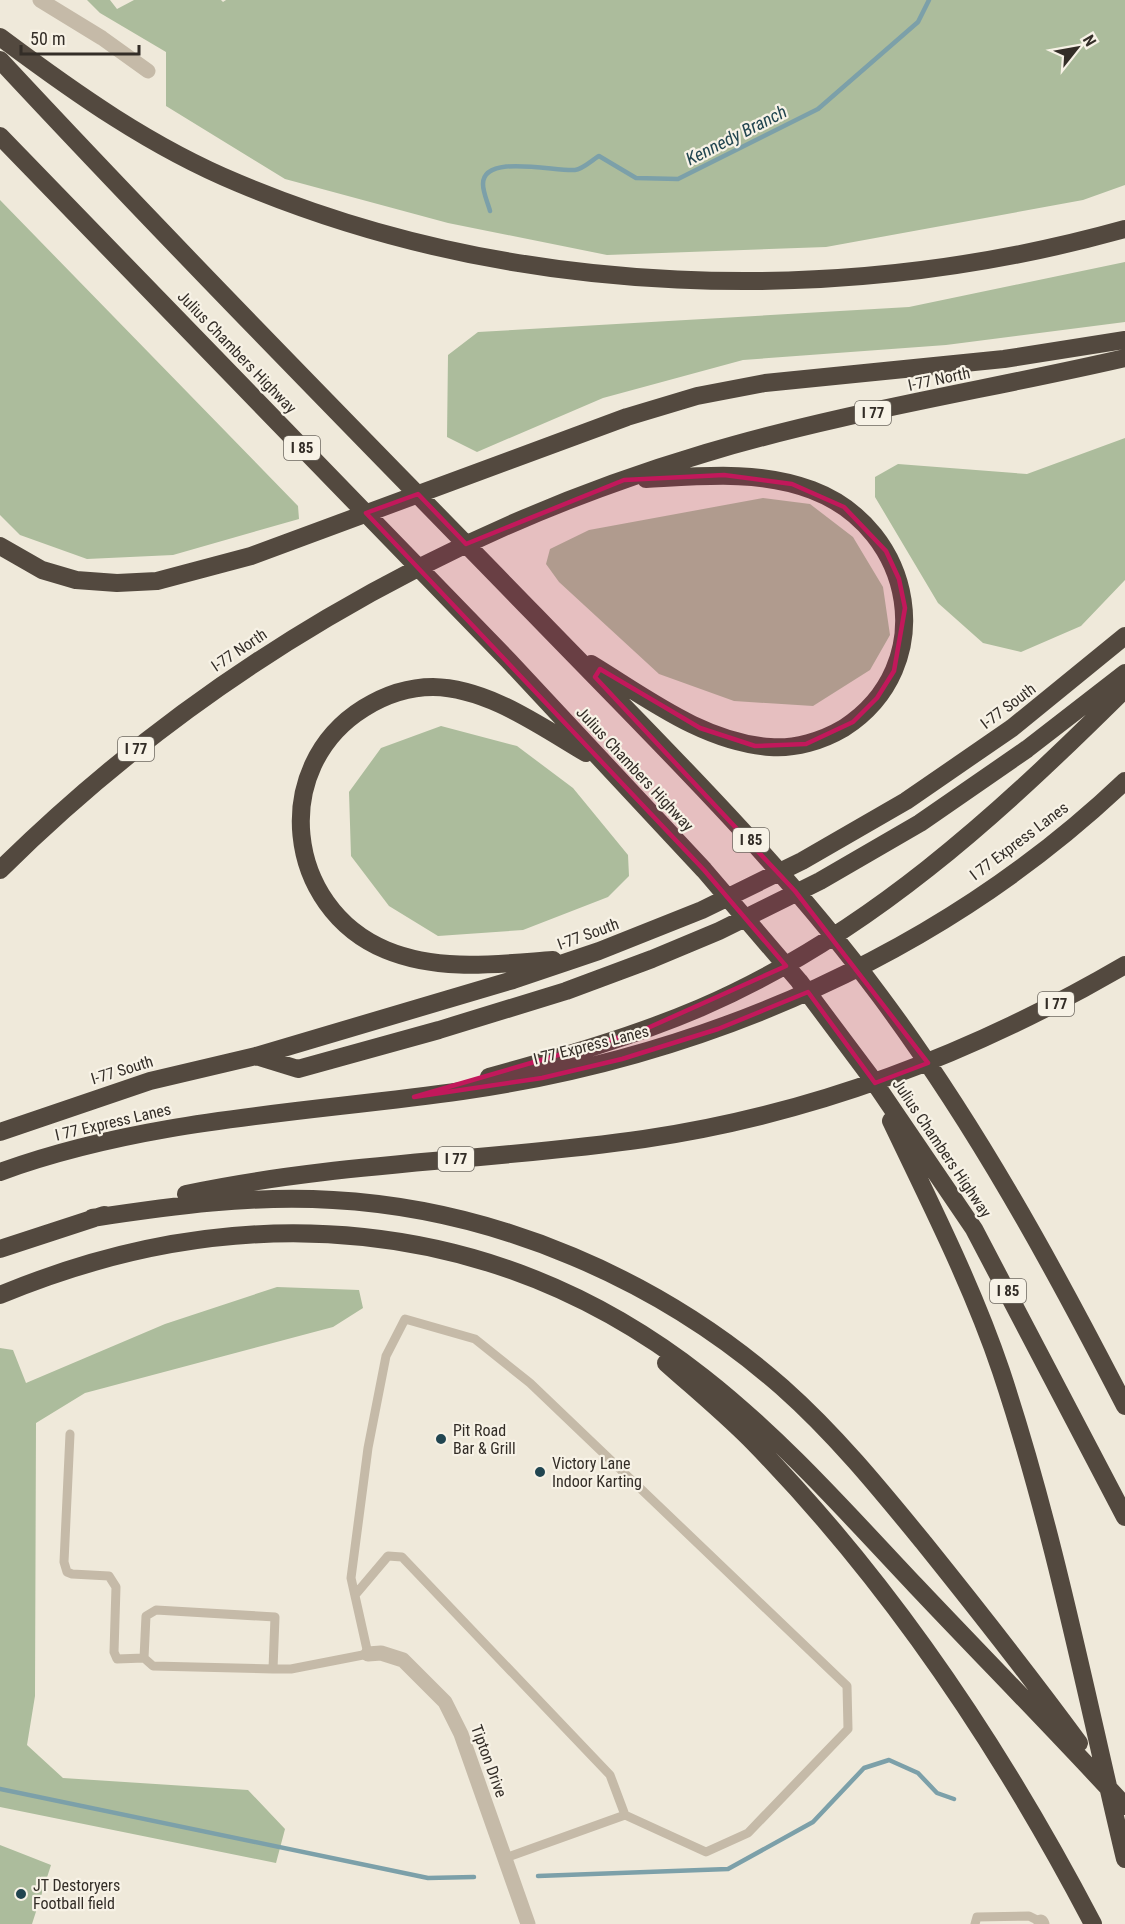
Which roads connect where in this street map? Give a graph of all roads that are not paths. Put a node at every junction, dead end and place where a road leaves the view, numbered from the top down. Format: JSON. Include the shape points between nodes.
{"nodes":[{"id":1,"x":39,"y":0,"type":"edge"},
{"id":2,"x":0,"y":37,"type":"edge"},
{"id":3,"x":0,"y":60,"type":"edge"},
{"id":4,"x":148,"y":71,"type":"dead end"},
{"id":5,"x":0,"y":136,"type":"edge"},
{"id":6,"x":1125,"y":229,"type":"edge"},
{"id":7,"x":1125,"y":340,"type":"edge"},
{"id":8,"x":1125,"y":358,"type":"edge"},
{"id":9,"x":624,"y":480,"type":"junction"},
{"id":10,"x":0,"y":546,"type":"edge"},
{"id":11,"x":1125,"y":636,"type":"edge"},
{"id":12,"x":569,"y":651,"type":"junction"},
{"id":13,"x":1125,"y":673,"type":"edge"},
{"id":14,"x":1125,"y":689,"type":"edge"},
{"id":15,"x":601,"y":762,"type":"junction"},
{"id":16,"x":1125,"y":781,"type":"edge"},
{"id":17,"x":0,"y":870,"type":"edge"},
{"id":18,"x":578,"y":958,"type":"junction"},
{"id":19,"x":1125,"y":965,"type":"edge"},
{"id":20,"x":256,"y":1056,"type":"junction"},
{"id":21,"x":870,"y":1076,"type":"junction"},
{"id":22,"x":414,"y":1097,"type":"junction"},
{"id":23,"x":0,"y":1132,"type":"edge"},
{"id":24,"x":0,"y":1172,"type":"edge"},
{"id":25,"x":92,"y":1218,"type":"junction"},
{"id":26,"x":0,"y":1249,"type":"edge"},
{"id":27,"x":0,"y":1295,"type":"edge"},
{"id":28,"x":615,"y":1318,"type":"junction"},
{"id":29,"x":1125,"y":1406,"type":"edge"},
{"id":30,"x":70,"y":1434,"type":"dead end"},
{"id":31,"x":1125,"y":1517,"type":"edge"},
{"id":32,"x":355,"y":1595,"type":"junction"},
{"id":33,"x":368,"y":1654,"type":"junction"},
{"id":34,"x":144,"y":1658,"type":"junction"},
{"id":35,"x":273,"y":1669,"type":"junction"},
{"id":36,"x":1123,"y":1804,"type":"edge"},
{"id":37,"x":625,"y":1815,"type":"junction"},
{"id":38,"x":505,"y":1858,"type":"junction"},
{"id":39,"x":1125,"y":1859,"type":"edge"},
{"id":40,"x":1042,"y":1923,"type":"edge"},
{"id":41,"x":528,"y":1924,"type":"edge"},
{"id":42,"x":975,"y":1924,"type":"edge"},
{"id":43,"x":1093,"y":1924,"type":"edge"}],
"edges":[{"from":1,"to":4,"type":"street"},
{"from":2,"to":6,"type":"highway","via":[[109,115],[237,183],[372,229],[522,262],[667,278],[806,280],[954,266],[1052,248]]},
{"from":3,"to":12,"type":"highway","name":"Julius Chambers Highway","number":"I 85"},
{"from":5,"to":15,"type":"highway","name":"Julius Chambers Highway","number":"I 85","via":[[509,661]]},
{"from":7,"to":10,"type":"highway","via":[[1024,356],[733,388],[662,406],[202,571],[136,583],[96,583],[59,576],[27,564]]},
{"from":8,"to":9,"type":"highway","name":"I-77 North","number":"I 77","via":[[771,435]]},
{"from":9,"to":12,"type":"highway","via":[[759,477],[813,490],[844,507],[877,538],[899,579],[905,624],[899,657],[878,698],[853,722],[823,738],[790,747],[773,747],[737,742],[700,728]]},
{"from":9,"to":17,"type":"highway","name":"I-77 North","number":"I 77","via":[[534,513],[448,552],[285,643],[149,739]]},
{"from":11,"to":18,"type":"highway","name":"I-77 South","via":[[994,741],[835,843],[667,925]]},
{"from":12,"to":29,"type":"highway","name":"Julius Chambers Highway","number":"I 85","via":[[744,833],[880,995],[989,1155]]},
{"from":13,"to":20,"type":"highway","via":[[991,775],[852,864],[685,946],[532,1001],[298,1069]]},
{"from":14,"to":22,"type":"highway","via":[[985,822],[883,904],[825,943],[733,993],[672,1020]]},
{"from":15,"to":18,"type":"highway","via":[[521,715],[481,698],[449,689],[418,688],[374,702],[344,722],[313,764],[300,814],[302,850],[314,882],[335,914],[368,941],[396,954],[431,963],[487,965]]},
{"from":15,"to":21,"type":"highway","name":"Julius Chambers Highway","number":"I 85","via":[[753,927]]},
{"from":16,"to":22,"type":"highway","name":"I 77 Express Lanes","via":[[1020,868],[911,940],[849,973],[751,1016],[655,1050],[502,1085]]},
{"from":18,"to":20,"type":"highway","name":"I-77 South"},
{"from":19,"to":25,"type":"highway","number":"I 77","via":[[984,1039],[819,1101],[687,1132],[566,1149],[280,1178],[200,1191]]},
{"from":20,"to":23,"type":"highway","name":"I-77 South","via":[[150,1081]]},
{"from":21,"to":31,"type":"highway","name":"Julius Chambers Highway","number":"I 85","via":[[974,1229]]},
{"from":21,"to":39,"type":"highway","via":[[964,1277],[1000,1369],[1033,1478]]},
{"from":22,"to":24,"type":"highway","name":"I 77 Express Lanes","via":[[163,1129]]},
{"from":25,"to":26,"type":"highway","number":"I 77"},
{"from":25,"to":36,"type":"highway","via":[[233,1200],[333,1200],[398,1207],[464,1221],[543,1246],[657,1298],[754,1364],[806,1409],[851,1456],[1010,1649]]},
{"from":27,"to":28,"type":"highway","via":[[99,1259],[169,1243],[236,1234],[332,1233],[413,1244],[488,1263],[551,1286]]},
{"from":28,"to":36,"type":"highway","via":[[703,1377],[775,1440]]},
{"from":28,"to":43,"type":"highway","via":[[750,1439],[875,1585],[989,1746]]},
{"from":30,"to":34,"type":"lane","via":[[64,1562],[67,1572],[108,1576],[113,1581],[114,1652],[117,1659]]},
{"from":32,"to":33,"type":"lane"},
{"from":32,"to":37,"type":"lane","via":[[388,1556],[402,1557],[610,1776]]},
{"from":32,"to":37,"type":"lane","via":[[351,1578],[366,1460],[386,1356],[405,1319],[475,1339],[530,1383],[847,1686],[848,1729],[748,1833],[706,1852]]},
{"from":33,"to":35,"type":"lane"},
{"from":33,"to":38,"type":"street","name":"Tipton Drive","via":[[381,1653],[404,1660],[445,1702],[461,1734]]},
{"from":34,"to":35,"type":"lane","via":[[153,1666]]},
{"from":34,"to":35,"type":"lane","via":[[146,1616],[156,1610],[274,1617]]},
{"from":37,"to":38,"type":"lane"},
{"from":38,"to":41,"type":"street","name":"Tipton Drive"},
{"from":40,"to":42,"type":"lane","via":[[1029,1916],[977,1917]]}]}
